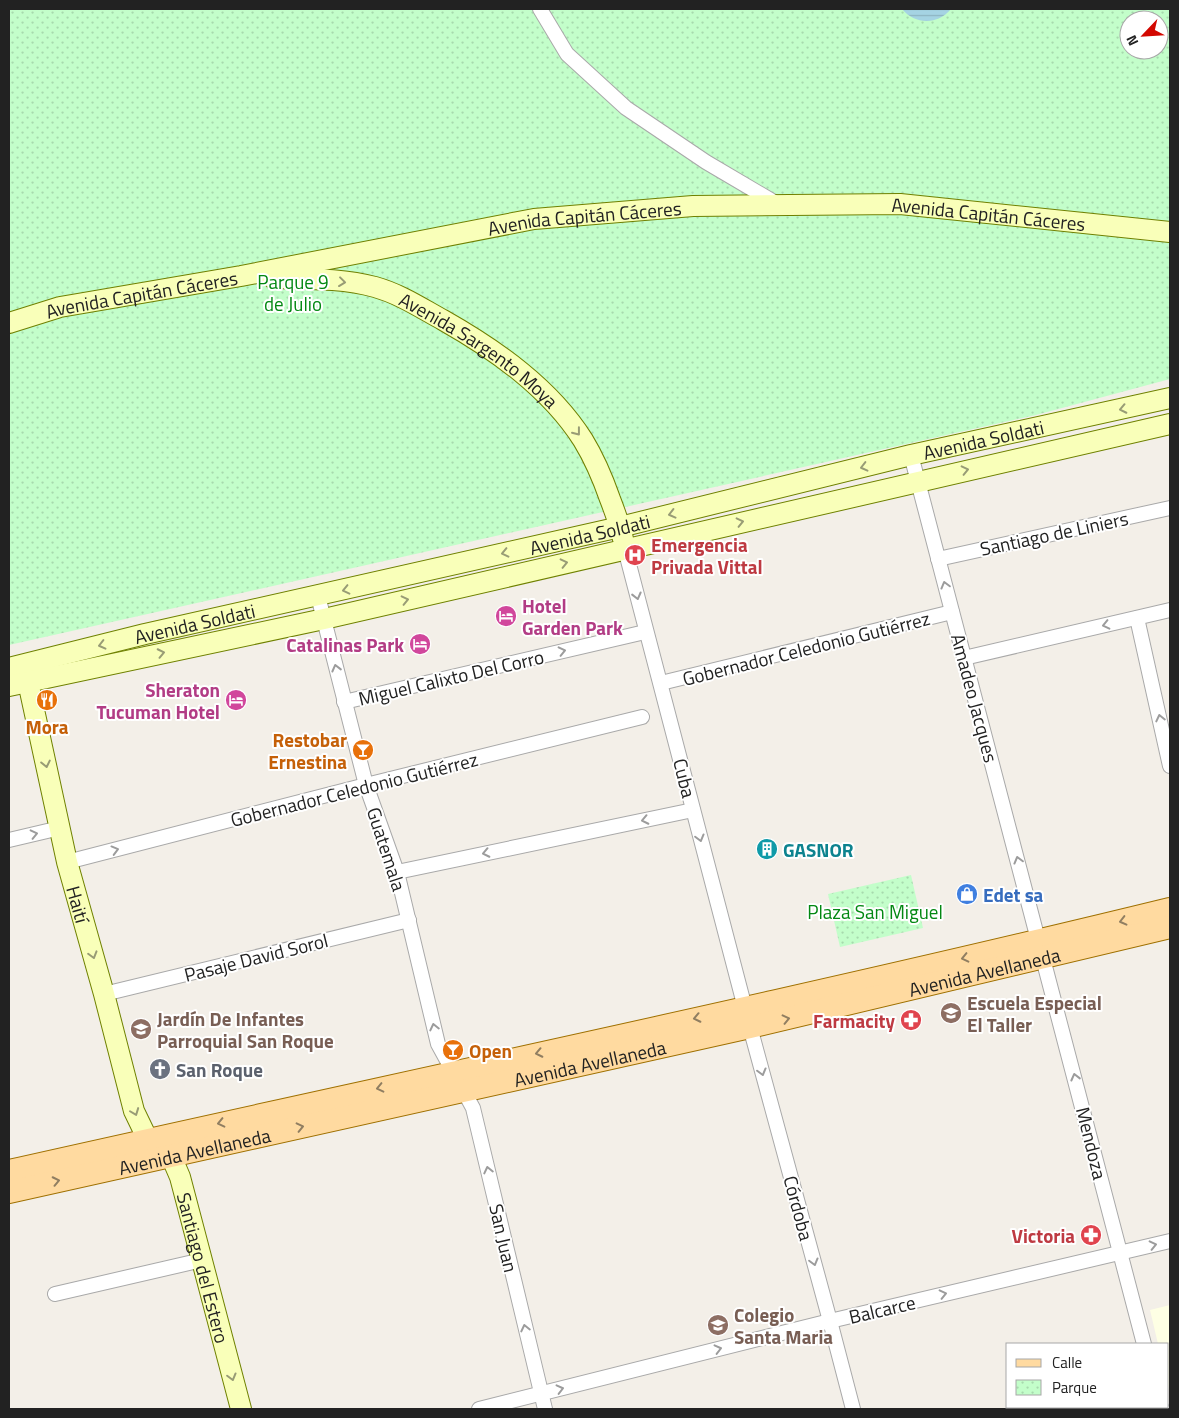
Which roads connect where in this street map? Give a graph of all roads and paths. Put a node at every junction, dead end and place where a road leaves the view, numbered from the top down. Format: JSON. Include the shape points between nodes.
{"nodes":[{"id":1,"x":540,"y":9,"type":"edge"},
{"id":2,"x":779,"y":205,"type":"junction"},
{"id":3,"x":1170,"y":232,"type":"edge"},
{"id":4,"x":241,"y":276,"type":"junction"},
{"id":5,"x":9,"y":323,"type":"edge"},
{"id":6,"x":1170,"y":398,"type":"edge"},
{"id":7,"x":1170,"y":424,"type":"edge"},
{"id":8,"x":911,"y":455,"type":"junction"},
{"id":9,"x":918,"y":481,"type":"junction"},
{"id":10,"x":1170,"y":508,"type":"edge"},
{"id":11,"x":620,"y":527,"type":"junction"},
{"id":12,"x":625,"y":549,"type":"junction"},
{"id":13,"x":938,"y":559,"type":"junction"},
{"id":14,"x":318,"y":596,"type":"junction"},
{"id":15,"x":1170,"y":610,"type":"edge"},
{"id":16,"x":952,"y":612,"type":"junction"},
{"id":17,"x":1137,"y":618,"type":"junction"},
{"id":18,"x":324,"y":619,"type":"junction"},
{"id":19,"x":645,"y":632,"type":"junction"},
{"id":20,"x":964,"y":658,"type":"junction"},
{"id":21,"x":18,"y":675,"type":"edge"},
{"id":22,"x":661,"y":683,"type":"junction"},
{"id":23,"x":344,"y":702,"type":"junction"},
{"id":24,"x":642,"y":717,"type":"dead end"},
{"id":25,"x":1170,"y":766,"type":"edge"},
{"id":26,"x":366,"y":785,"type":"junction"},
{"id":27,"x":693,"y":810,"type":"junction"},
{"id":28,"x":60,"y":828,"type":"junction"},
{"id":29,"x":9,"y":840,"type":"edge"},
{"id":30,"x":67,"y":862,"type":"junction"},
{"id":31,"x":397,"y":872,"type":"junction"},
{"id":32,"x":1170,"y":909,"type":"edge"},
{"id":33,"x":409,"y":920,"type":"junction"},
{"id":34,"x":1170,"y":927,"type":"edge"},
{"id":35,"x":1042,"y":950,"type":"junction"},
{"id":36,"x":104,"y":994,"type":"junction"},
{"id":37,"x":747,"y":1018,"type":"junction"},
{"id":38,"x":452,"y":1072,"type":"junction"},
{"id":39,"x":465,"y":1090,"type":"junction"},
{"id":40,"x":148,"y":1140,"type":"junction"},
{"id":41,"x":171,"y":1156,"type":"junction"},
{"id":42,"x":9,"y":1171,"type":"edge"},
{"id":43,"x":9,"y":1192,"type":"edge"},
{"id":44,"x":1170,"y":1241,"type":"edge"},
{"id":45,"x":1120,"y":1253,"type":"junction"},
{"id":46,"x":202,"y":1260,"type":"junction"},
{"id":47,"x":55,"y":1294,"type":"dead end"},
{"id":48,"x":830,"y":1321,"type":"junction"},
{"id":49,"x":1144,"y":1343,"type":"edge"},
{"id":50,"x":540,"y":1394,"type":"junction"},
{"id":51,"x":241,"y":1409,"type":"edge"},
{"id":52,"x":479,"y":1409,"type":"edge"},
{"id":53,"x":545,"y":1409,"type":"edge"},
{"id":54,"x":852,"y":1409,"type":"edge"}],
"edges":[{"from":1,"to":2,"type":"street","via":[[568,54],[626,108],[706,162]]},
{"from":2,"to":3,"type":"street","name":"Avenida Capitán Cáceres","via":[[900,204]]},
{"from":2,"to":4,"type":"street","name":"Avenida Capitán Cáceres","via":[[693,206],[534,219]]},
{"from":4,"to":5,"type":"street","name":"Avenida Capitán Cáceres","via":[[60,307]]},
{"from":4,"to":11,"type":"street","name":"Avenida Sargento Moya","one_way":true,"via":[[342,281],[375,288],[406,299],[465,332],[529,378],[558,407],[583,441],[602,478]]},
{"from":6,"to":8,"type":"street","name":"Avenida Soldati","one_way":true},
{"from":9,"to":7,"type":"street","name":"Avenida Soldati","one_way":true},
{"from":8,"to":9,"type":"street","name":"Amadeo Jacques"},
{"from":8,"to":11,"type":"street","name":"Avenida Soldati","one_way":true},
{"from":12,"to":9,"type":"street","name":"Avenida Soldati","one_way":true},
{"from":9,"to":13,"type":"street","name":"Amadeo Jacques"},
{"from":10,"to":13,"type":"street","name":"Santiago de Liniers"},
{"from":11,"to":12,"type":"street","name":"Avenida Sargento Moya"},
{"from":11,"to":14,"type":"street","name":"Avenida Soldati","one_way":true},
{"from":18,"to":12,"type":"street","name":"Avenida Soldati","one_way":true},
{"from":12,"to":19,"type":"street","name":"Cuba","one_way":true},
{"from":16,"to":13,"type":"street","name":"Amadeo Jacques","one_way":true},
{"from":14,"to":18,"type":"street","name":"Guatemala"},
{"from":14,"to":21,"type":"street","name":"Avenida Soldati","one_way":true,"via":[[145,634]]},
{"from":15,"to":17,"type":"street"},
{"from":16,"to":20,"type":"street","name":"Amadeo Jacques"},
{"from":16,"to":22,"type":"street","name":"Gobernador Celedonio Gutiérrez"},
{"from":17,"to":20,"type":"street","one_way":true},
{"from":25,"to":17,"type":"street","one_way":true},
{"from":21,"to":18,"type":"street","name":"Avenida Soldati","one_way":true},
{"from":23,"to":18,"type":"street","name":"Guatemala","one_way":true},
{"from":19,"to":22,"type":"street","name":"Cuba"},
{"from":23,"to":19,"type":"street","name":"Miguel Calixto Del Corro","one_way":true},
{"from":35,"to":20,"type":"street","name":"Amadeo Jacques","one_way":true},
{"from":21,"to":28,"type":"street","name":"Haití","one_way":true},
{"from":22,"to":27,"type":"street","name":"Cuba"},
{"from":23,"to":26,"type":"street","name":"Guatemala"},
{"from":24,"to":26,"type":"street","name":"Gobernador Celedonio Gutiérrez"},
{"from":30,"to":26,"type":"street","name":"Gobernador Celedonio Gutiérrez","one_way":true},
{"from":26,"to":31,"type":"street","name":"Guatemala"},
{"from":27,"to":31,"type":"street","one_way":true},
{"from":27,"to":37,"type":"street","name":"Cuba","one_way":true},
{"from":29,"to":28,"type":"street","one_way":true},
{"from":28,"to":30,"type":"street","name":"Haití"},
{"from":30,"to":36,"type":"street","name":"Haití","one_way":true},
{"from":31,"to":33,"type":"street","name":"Guatemala"},
{"from":32,"to":35,"type":"main road","name":"Avenida Avellaneda","one_way":true},
{"from":33,"to":36,"type":"street","name":"Pasaje David Sorol"},
{"from":38,"to":33,"type":"street","name":"Guatemala","one_way":true,"via":[[438,1044]]},
{"from":34,"to":35,"type":"main road","name":"Avenida Avellaneda"},
{"from":35,"to":37,"type":"main road","name":"Avenida Avellaneda"},
{"from":45,"to":35,"type":"street","name":"Mendoza","one_way":true},
{"from":36,"to":40,"type":"street","name":"Haití","one_way":true,"via":[[134,1111]]},
{"from":37,"to":38,"type":"main road","name":"Avenida Avellaneda","one_way":true},
{"from":37,"to":39,"type":"main road","name":"Avenida Avellaneda"},
{"from":37,"to":48,"type":"street","name":"Córdoba","one_way":true},
{"from":38,"to":39,"type":"street","name":"San Juan"},
{"from":38,"to":40,"type":"main road","name":"Avenida Avellaneda","one_way":true},
{"from":41,"to":39,"type":"main road","name":"Avenida Avellaneda","one_way":true},
{"from":50,"to":39,"type":"street","name":"San Juan","one_way":true,"via":[[473,1108]]},
{"from":40,"to":41,"type":"street"},
{"from":40,"to":42,"type":"main road","name":"Avenida Avellaneda"},
{"from":43,"to":41,"type":"main road","name":"Avenida Avellaneda","one_way":true},
{"from":41,"to":46,"type":"street","name":"Santiago del Estero","via":[[180,1177]]},
{"from":45,"to":44,"type":"street","name":"Balcarce","one_way":true},
{"from":48,"to":45,"type":"street","name":"Balcarce","one_way":true},
{"from":45,"to":49,"type":"street","name":"Mendoza"},
{"from":46,"to":47,"type":"street"},
{"from":46,"to":51,"type":"street","name":"Santiago del Estero","one_way":true},
{"from":50,"to":48,"type":"street","name":"Balcarce","one_way":true},
{"from":48,"to":54,"type":"street","name":"Córdoba"},
{"from":50,"to":52,"type":"street","name":"Balcarce"},
{"from":50,"to":53,"type":"street","name":"San Juan"}]}
